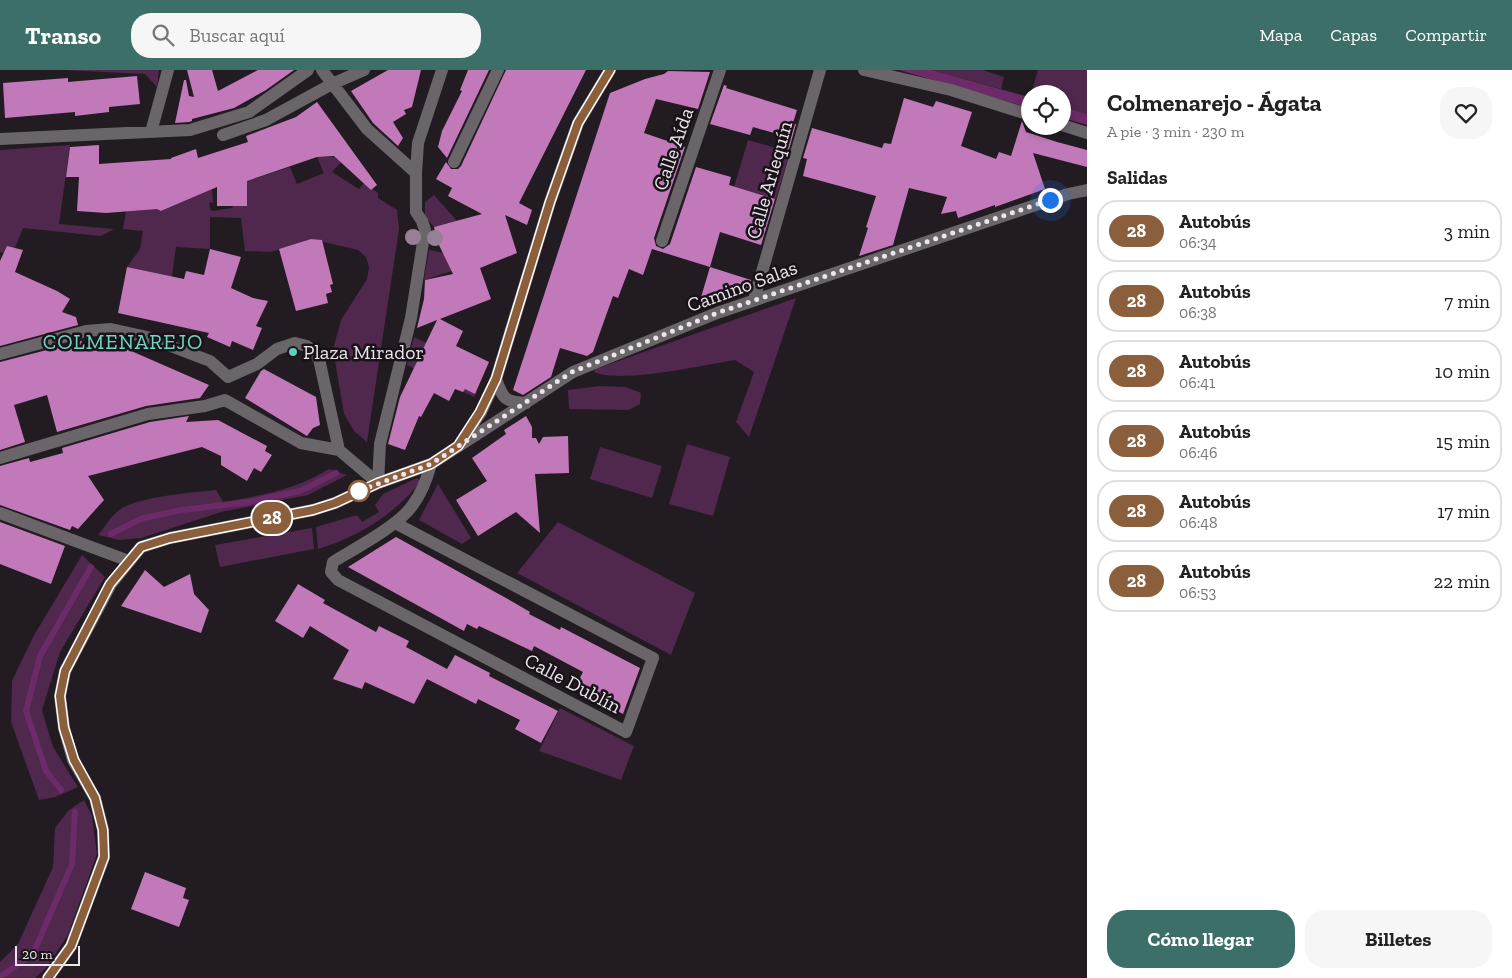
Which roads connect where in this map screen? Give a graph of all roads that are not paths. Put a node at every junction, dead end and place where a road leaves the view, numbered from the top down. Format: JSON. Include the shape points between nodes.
{"nodes":[{"id":1,"x":168,"y":70,"type":"edge"},
{"id":2,"x":308,"y":70,"type":"edge"},
{"id":3,"x":322,"y":70,"type":"edge"},
{"id":4,"x":364,"y":70,"type":"edge"},
{"id":5,"x":442,"y":70,"type":"edge"},
{"id":6,"x":498,"y":70,"type":"edge"},
{"id":7,"x":610,"y":70,"type":"edge"},
{"id":8,"x":720,"y":70,"type":"edge"},
{"id":9,"x":820,"y":70,"type":"edge"},
{"id":10,"x":864,"y":70,"type":"edge"},
{"id":11,"x":332,"y":84,"type":"junction"},
{"id":12,"x":1021,"y":112,"type":"edge"},
{"id":13,"x":1071,"y":128,"type":"edge"},
{"id":14,"x":151,"y":132,"type":"junction"},
{"id":15,"x":1087,"y":133,"type":"edge"},
{"id":16,"x":223,"y":135,"type":"dead end"},
{"id":17,"x":0,"y":139,"type":"edge"},
{"id":18,"x":454,"y":162,"type":"dead end"},
{"id":19,"x":416,"y":173,"type":"junction"},
{"id":20,"x":1087,"y":190,"type":"edge"},
{"id":21,"x":662,"y":241,"type":"dead end"},
{"id":22,"x":754,"y":300,"type":"junction"},
{"id":23,"x":0,"y":354,"type":"edge"},
{"id":24,"x":228,"y":377,"type":"junction"},
{"id":25,"x":496,"y":379,"type":"junction"},
{"id":26,"x":226,"y":400,"type":"junction"},
{"id":27,"x":526,"y":403,"type":"junction"},
{"id":28,"x":458,"y":446,"type":"junction"},
{"id":29,"x":339,"y":450,"type":"junction"},
{"id":30,"x":0,"y":458,"type":"edge"},
{"id":31,"x":431,"y":464,"type":"junction"},
{"id":32,"x":378,"y":483,"type":"junction"},
{"id":33,"x":0,"y":513,"type":"edge"},
{"id":34,"x":395,"y":523,"type":"junction"},
{"id":35,"x":129,"y":561,"type":"junction"},
{"id":36,"x":48,"y":978,"type":"edge"}],
"edges":[{"from":1,"to":14,"type":"street"},
{"from":2,"to":14,"type":"street","via":[[249,112],[190,130]]},
{"from":3,"to":11,"type":"street"},
{"from":4,"to":11,"type":"street"},
{"from":5,"to":19,"type":"street","via":[[418,143]]},
{"from":6,"to":18,"type":"street"},
{"from":7,"to":25,"type":"street","via":[[578,123],[550,202]]},
{"from":8,"to":21,"type":"street","name":"Calle Aída"},
{"from":9,"to":22,"type":"street","name":"Calle Arlequín"},
{"from":10,"to":12,"type":"street","via":[[951,90]]},
{"from":11,"to":16,"type":"street","via":[[266,120]]},
{"from":11,"to":19,"type":"street","via":[[367,129]]},
{"from":13,"to":15,"type":"street"},
{"from":14,"to":17,"type":"street"},
{"from":19,"to":32,"type":"street","via":[[416,212],[425,230],[412,318],[380,444]]},
{"from":20,"to":22,"type":"street","name":"Camino Salas"},
{"from":22,"to":27,"type":"street","name":"Camino Salas","via":[[572,372]]},
{"from":23,"to":24,"type":"street","via":[[86,330],[110,329],[147,337],[210,361]]},
{"from":24,"to":26,"type":"street"},
{"from":24,"to":29,"type":"street","via":[[257,364],[277,349],[295,342],[307,346],[319,360]]},
{"from":25,"to":27,"type":"street","via":[[501,394],[510,402]]},
{"from":25,"to":28,"type":"street"},
{"from":26,"to":29,"type":"street","via":[[301,443]]},
{"from":26,"to":30,"type":"street","via":[[148,414]]},
{"from":27,"to":28,"type":"street","name":"Camino Salas"},
{"from":28,"to":31,"type":"street","name":"Camino Salas"},
{"from":29,"to":32,"type":"street"},
{"from":31,"to":32,"type":"street","name":"Camino Salas"},
{"from":31,"to":34,"type":"street","name":"Calle Dublín","via":[[427,482],[412,508]]},
{"from":32,"to":35,"type":"street","name":"Camino Salas","via":[[313,510],[170,538],[141,547]]},
{"from":33,"to":35,"type":"street"},
{"from":34,"to":34,"type":"street","name":"Calle Dublín","via":[[333,562],[330,572],[338,580],[626,732],[653,658]]},
{"from":35,"to":36,"type":"street","name":"Camino Salas","via":[[110,584],[65,671],[60,696],[64,728],[74,760],[95,798],[103,830],[104,857],[71,946]]}]}
